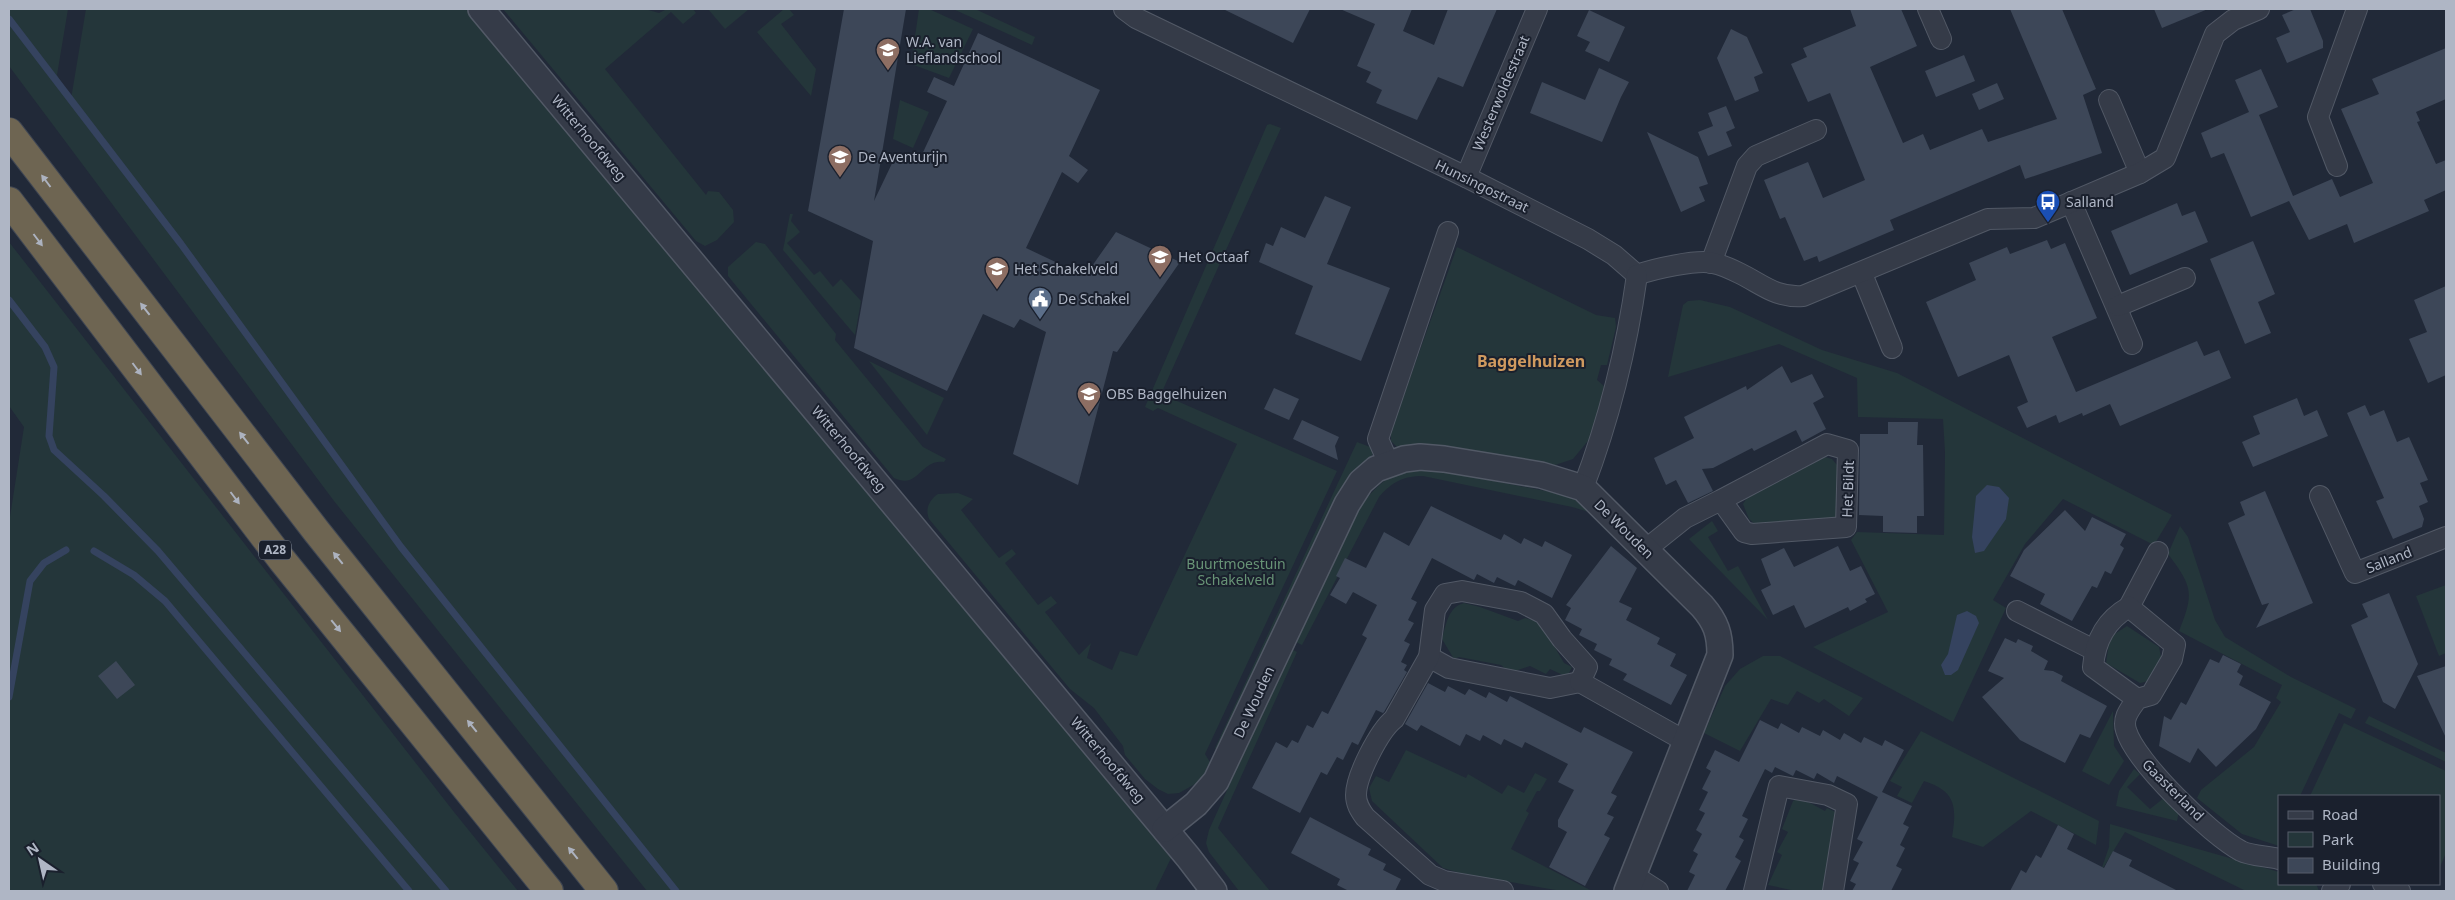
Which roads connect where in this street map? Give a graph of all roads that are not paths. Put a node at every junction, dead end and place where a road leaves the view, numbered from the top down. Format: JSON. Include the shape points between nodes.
{"nodes":[{"id":1,"x":481,"y":9,"type":"edge"},
{"id":2,"x":1124,"y":9,"type":"edge"},
{"id":3,"x":1537,"y":9,"type":"edge"},
{"id":4,"x":1928,"y":9,"type":"edge"},
{"id":5,"x":2259,"y":9,"type":"edge"},
{"id":6,"x":2357,"y":9,"type":"edge"},
{"id":7,"x":1941,"y":39,"type":"dead end"},
{"id":8,"x":2109,"y":100,"type":"dead end"},
{"id":9,"x":1816,"y":130,"type":"dead end"},
{"id":10,"x":9,"y":132,"type":"edge"},
{"id":11,"x":2337,"y":166,"type":"dead end"},
{"id":12,"x":2140,"y":173,"type":"junction"},
{"id":13,"x":1466,"y":177,"type":"junction"},
{"id":14,"x":9,"y":201,"type":"edge"},
{"id":15,"x":2071,"y":202,"type":"junction"},
{"id":16,"x":1448,"y":232,"type":"dead end"},
{"id":17,"x":1711,"y":263,"type":"junction"},
{"id":18,"x":1862,"y":274,"type":"junction"},
{"id":19,"x":1637,"y":275,"type":"junction"},
{"id":20,"x":2185,"y":278,"type":"dead end"},
{"id":21,"x":2118,"y":306,"type":"junction"},
{"id":22,"x":2132,"y":344,"type":"dead end"},
{"id":23,"x":1892,"y":348,"type":"dead end"},
{"id":24,"x":1389,"y":464,"type":"junction"},
{"id":25,"x":1583,"y":488,"type":"junction"},
{"id":26,"x":2320,"y":496,"type":"dead end"},
{"id":27,"x":1721,"y":500,"type":"junction"},
{"id":28,"x":2446,"y":537,"type":"edge"},
{"id":29,"x":1645,"y":550,"type":"junction"},
{"id":30,"x":2158,"y":552,"type":"dead end"},
{"id":31,"x":2129,"y":607,"type":"junction"},
{"id":32,"x":2016,"y":611,"type":"dead end"},
{"id":33,"x":2094,"y":650,"type":"junction"},
{"id":34,"x":1429,"y":657,"type":"junction"},
{"id":35,"x":1580,"y":682,"type":"junction"},
{"id":36,"x":2137,"y":699,"type":"junction"},
{"id":37,"x":1685,"y":741,"type":"junction"},
{"id":38,"x":1165,"y":829,"type":"junction"},
{"id":39,"x":2278,"y":859,"type":"edge"},
{"id":40,"x":1630,"y":883,"type":"edge"},
{"id":41,"x":2385,"y":885,"type":"edge"},
{"id":42,"x":549,"y":891,"type":"edge"},
{"id":43,"x":604,"y":891,"type":"edge"},
{"id":44,"x":1214,"y":891,"type":"edge"},
{"id":45,"x":1503,"y":891,"type":"edge"},
{"id":46,"x":1658,"y":891,"type":"edge"},
{"id":47,"x":1754,"y":891,"type":"edge"},
{"id":48,"x":1833,"y":891,"type":"edge"},
{"id":49,"x":2400,"y":891,"type":"edge"}],
"edges":[{"from":1,"to":38,"type":"street","name":"Witterhoofdweg"},
{"from":2,"to":13,"type":"street","name":"Hunsingostraat","via":[[1136,18],[1280,89]]},
{"from":3,"to":13,"type":"street","name":"Westerwoldestraat"},
{"from":4,"to":7,"type":"street"},
{"from":5,"to":12,"type":"street","via":[[2233,20],[2215,34],[2165,158]]},
{"from":6,"to":11,"type":"street","via":[[2318,117]]},
{"from":8,"to":12,"type":"street"},
{"from":9,"to":17,"type":"street","via":[[1756,156],[1747,166]]},
{"from":43,"to":10,"type":"highway","one_way":true,"via":[[317,532]]},
{"from":12,"to":15,"type":"street"},
{"from":13,"to":19,"type":"street","name":"Hunsingostraat","via":[[1588,239]]},
{"from":14,"to":42,"type":"highway","number":"A28","one_way":true,"via":[[282,560]]},
{"from":15,"to":18,"type":"street","via":[[2034,218],[1988,219]]},
{"from":15,"to":21,"type":"street"},
{"from":16,"to":24,"type":"street","via":[[1378,439]]},
{"from":17,"to":18,"type":"street","via":[[1788,297],[1803,296]]},
{"from":17,"to":19,"type":"street","via":[[1656,268]]},
{"from":18,"to":23,"type":"street"},
{"from":19,"to":25,"type":"street","via":[[1631,319],[1616,380],[1598,449]]},
{"from":20,"to":21,"type":"street"},
{"from":21,"to":22,"type":"street"},
{"from":24,"to":25,"type":"street","name":"De Wouden","via":[[1420,457],[1444,459],[1541,475]]},
{"from":24,"to":38,"type":"street","name":"De Wouden","via":[[1376,469],[1361,482],[1347,504],[1216,781],[1196,804]]},
{"from":25,"to":29,"type":"street","name":"De Wouden"},
{"from":26,"to":28,"type":"street","name":"Salland","via":[[2355,574]]},
{"from":27,"to":27,"type":"street","name":"Het Bildt","via":[[1744,532],[1752,534],[1846,527],[1848,450],[1827,444]]},
{"from":27,"to":29,"type":"street","name":"Het Bildt","via":[[1685,518]]},
{"from":29,"to":37,"type":"street","name":"De Wouden","via":[[1702,606],[1718,630],[1720,655]]},
{"from":30,"to":31,"type":"street"},
{"from":31,"to":33,"type":"street","via":[[2113,616]]},
{"from":31,"to":36,"type":"street","name":"Gaasterland","via":[[2175,645],[2172,659],[2151,695]]},
{"from":32,"to":33,"type":"street"},
{"from":33,"to":36,"type":"street","via":[[2093,668]]},
{"from":34,"to":35,"type":"street","via":[[1449,668],[1550,688]]},
{"from":34,"to":35,"type":"street","via":[[1435,610],[1445,594],[1462,591],[1521,602],[1544,614],[1587,667]]},
{"from":34,"to":45,"type":"street","via":[[1394,719],[1385,726],[1359,778],[1357,805],[1365,817],[1430,875],[1444,881]]},
{"from":35,"to":37,"type":"street"},
{"from":36,"to":39,"type":"street","name":"Gaasterland","via":[[2125,716],[2126,729],[2138,755],[2186,805],[2242,851]]},
{"from":37,"to":40,"type":"street","name":"De Wouden"},
{"from":38,"to":44,"type":"street","name":"Witterhoofdweg"},
{"from":40,"to":46,"type":"street","name":"De Wouden"},
{"from":41,"to":49,"type":"street"},
{"from":47,"to":48,"type":"street","via":[[1779,786],[1828,795],[1847,804]]}]}
